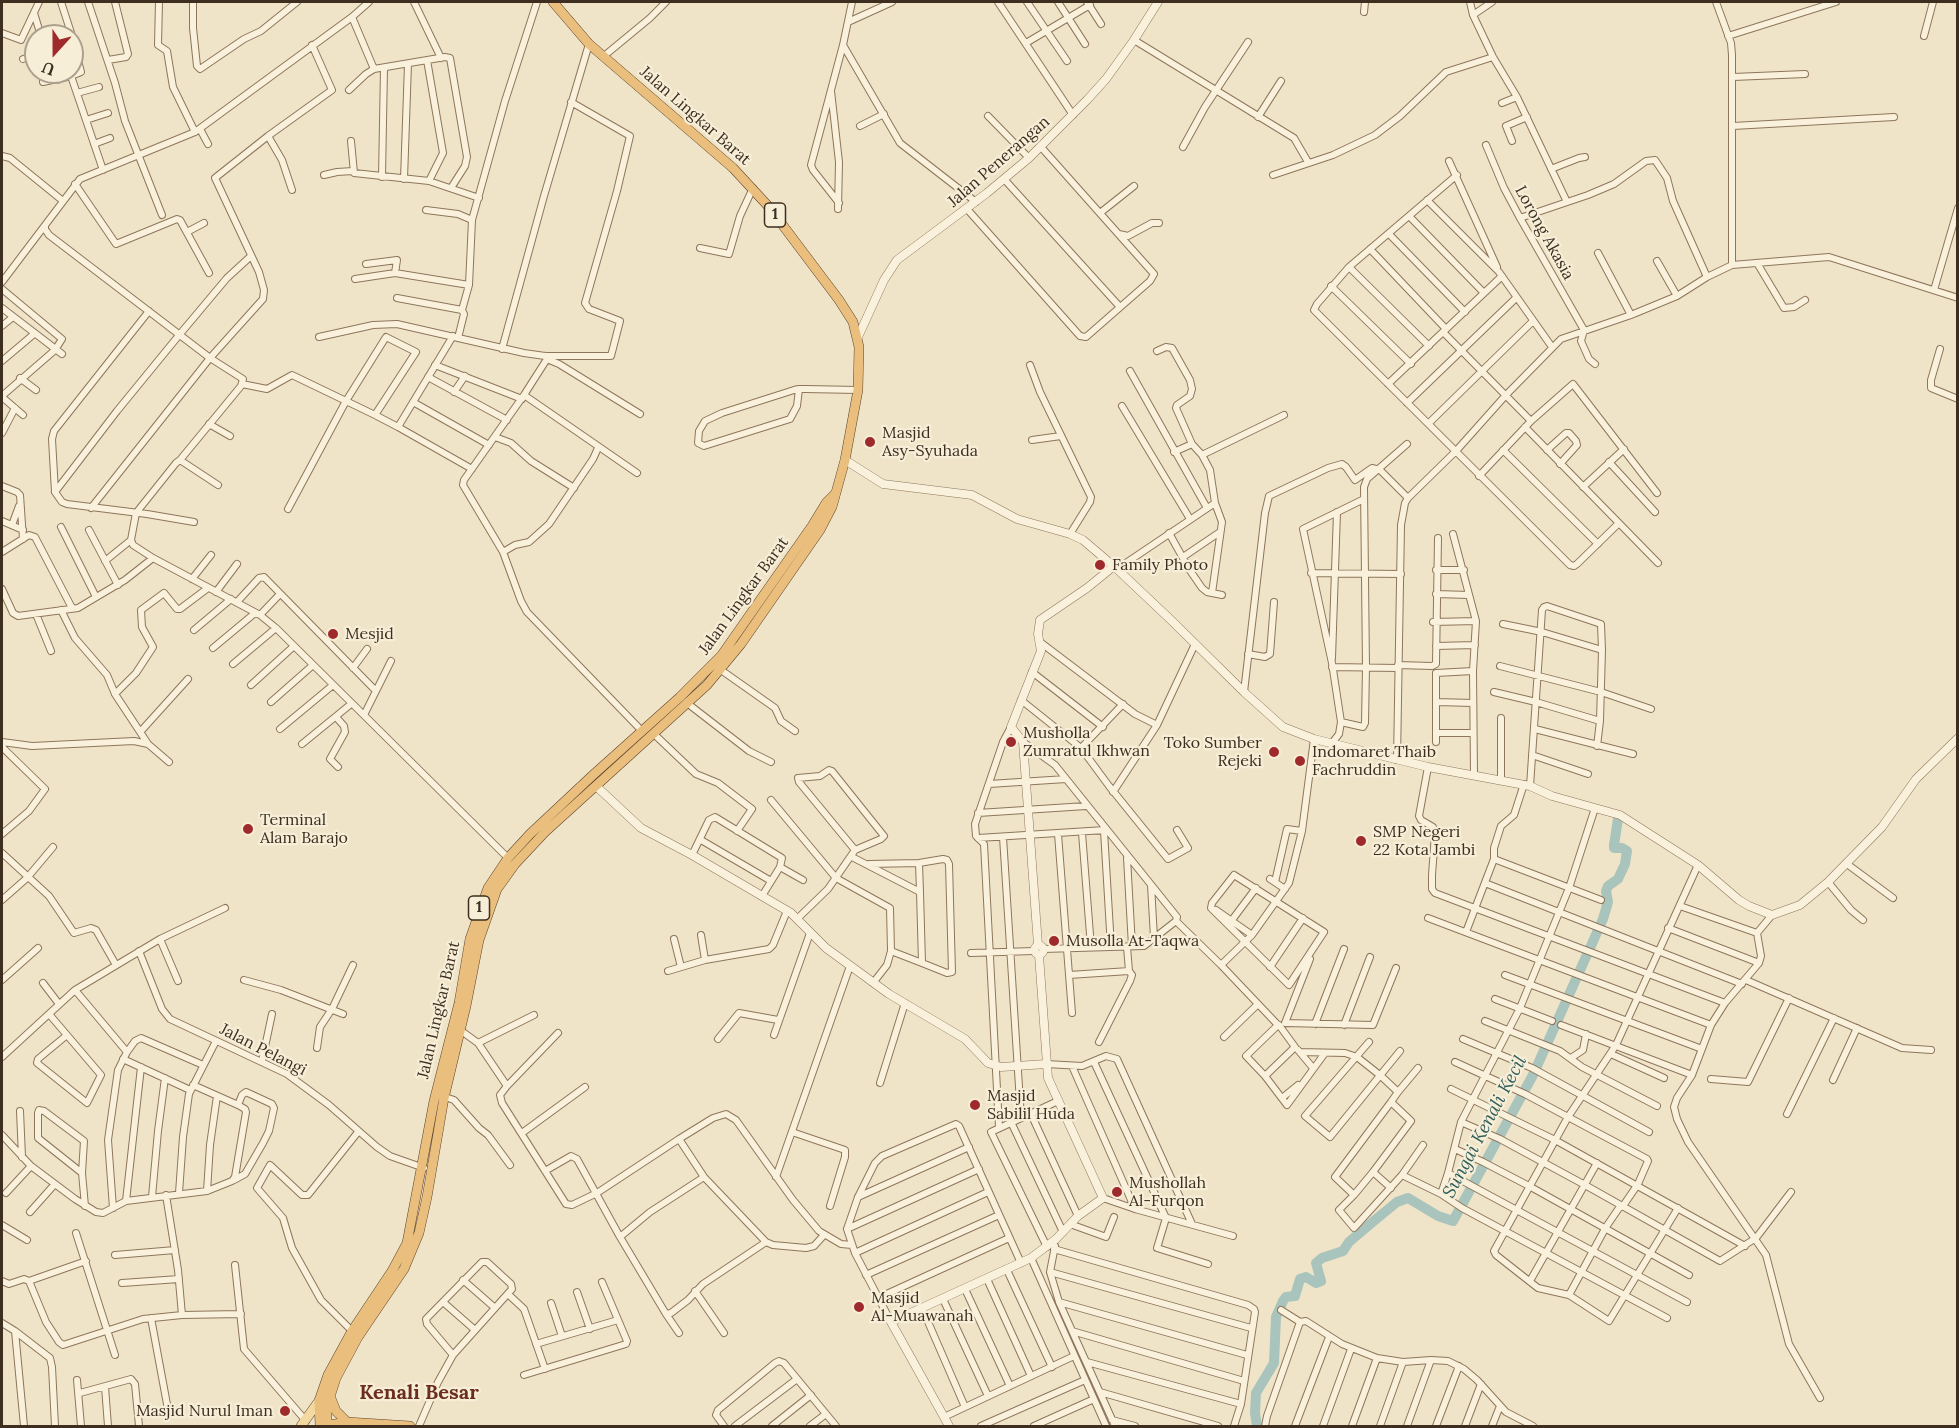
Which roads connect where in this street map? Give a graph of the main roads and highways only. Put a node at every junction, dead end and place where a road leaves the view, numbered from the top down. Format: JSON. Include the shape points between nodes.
{"nodes":[{"id":1,"x":553,"y":2,"type":"edge"},
{"id":2,"x":835,"y":494,"type":"junction"},
{"id":3,"x":616,"y":761,"type":"junction"},
{"id":4,"x":606,"y":770,"type":"junction"},
{"id":5,"x":426,"y":1169,"type":"junction"},
{"id":6,"x":330,"y":1396,"type":"junction"},
{"id":7,"x":319,"y":1401,"type":"junction"},
{"id":8,"x":347,"y":1422,"type":"junction"},
{"id":9,"x":303,"y":1424,"type":"edge"},
{"id":10,"x":323,"y":1426,"type":"edge"},
{"id":11,"x":410,"y":1426,"type":"edge"}],
"edges":[{"from":1,"to":2,"type":"highway","name":"Jalan Lingkar Barat","number":"1","via":[[590,44],[753,188],[853,322],[858,338],[858,390]]},
{"from":2,"to":3,"type":"highway","name":"Jalan Lingkar Barat","number":"1","via":[[721,656]]},
{"from":2,"to":3,"type":"highway","name":"Jalan Lingkar Barat","number":"1","via":[[819,530],[721,670],[654,734]]},
{"from":3,"to":4,"type":"highway","name":"Jalan Lingkar Barat","number":"1"},
{"from":4,"to":5,"type":"highway","name":"Jalan Lingkar Barat","number":"1","via":[[596,786],[521,857],[497,889],[479,940]]},
{"from":4,"to":5,"type":"highway","name":"Jalan Lingkar Barat","number":"1","via":[[530,834],[488,888],[470,939],[459,1003],[434,1101]]},
{"from":5,"to":6,"type":"highway","name":"Jalan Lingkar Barat","number":"1","via":[[421,1222],[410,1257],[349,1352]]},
{"from":5,"to":7,"type":"highway","name":"Jalan Lingkar Barat","number":"1","via":[[402,1255],[352,1331]]},
{"from":6,"to":8,"type":"highway","via":[[336,1411]]},
{"from":6,"to":10,"type":"highway","name":"Jalan Lingkar Barat","number":"1"},
{"from":7,"to":9,"type":"main road"},
{"from":7,"to":10,"type":"highway","name":"Jalan Lingkar Barat","number":"1"},
{"from":8,"to":10,"type":"highway"},
{"from":8,"to":11,"type":"highway"}]}
